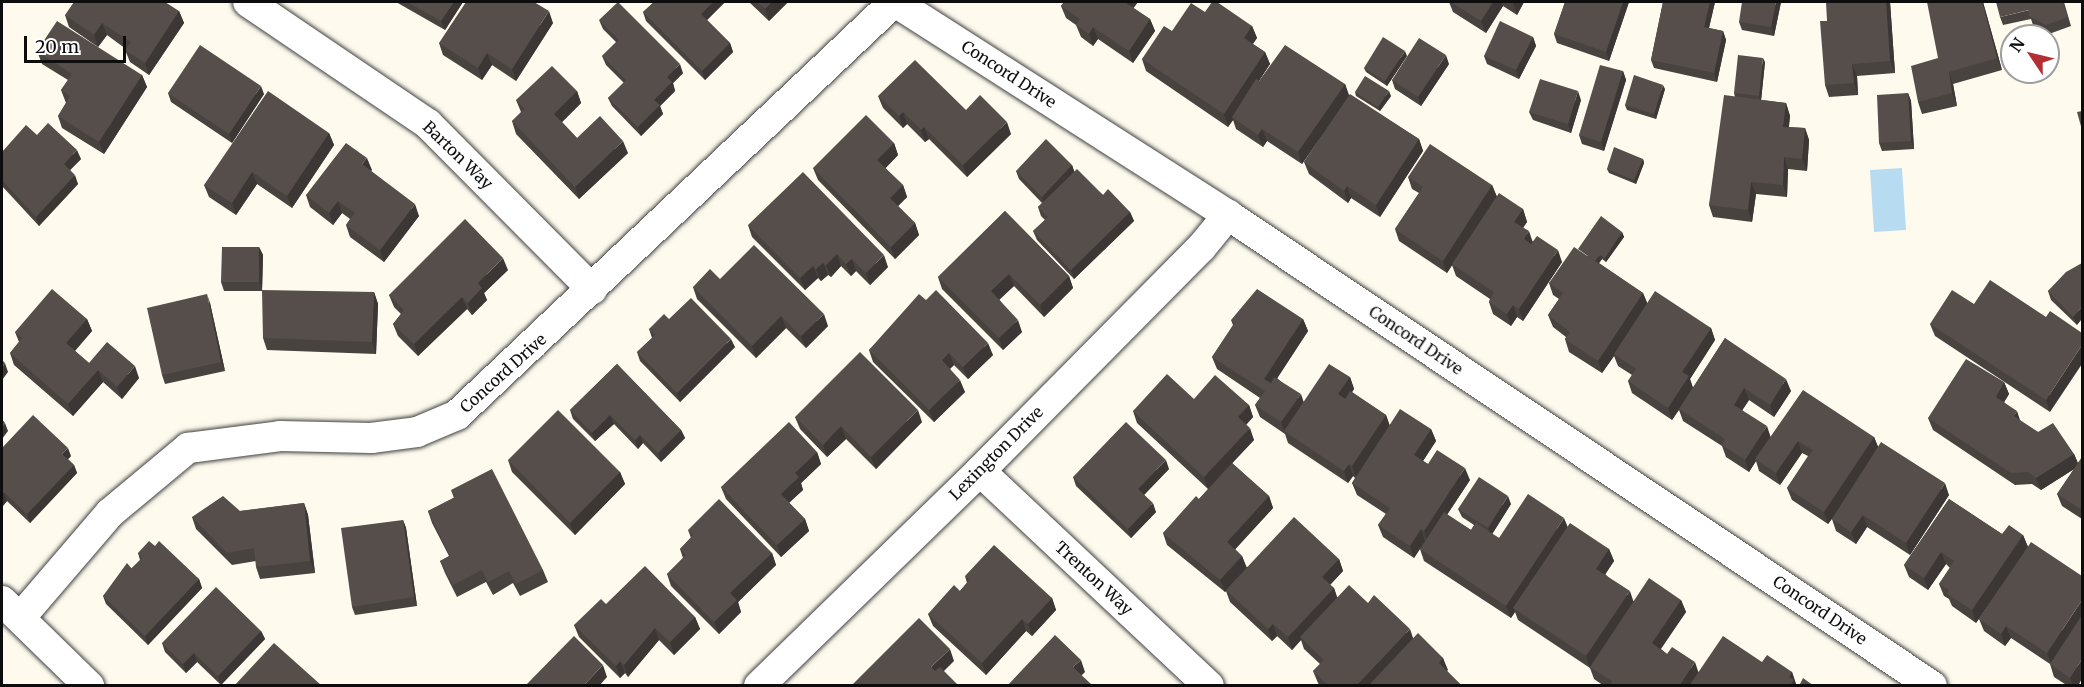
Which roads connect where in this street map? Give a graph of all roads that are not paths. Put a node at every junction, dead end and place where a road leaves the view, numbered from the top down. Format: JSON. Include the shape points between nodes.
{"nodes":[{"id":1,"x":248,"y":2,"type":"edge"},
{"id":2,"x":895,"y":2,"type":"edge"},
{"id":3,"x":1228,"y":215,"type":"junction"},
{"id":4,"x":592,"y":289,"type":"junction"},
{"id":5,"x":980,"y":471,"type":"junction"},
{"id":6,"x":11,"y":609,"type":"edge"},
{"id":7,"x":89,"y":686,"type":"edge"},
{"id":8,"x":759,"y":686,"type":"edge"},
{"id":9,"x":1209,"y":686,"type":"edge"},
{"id":10,"x":1932,"y":686,"type":"edge"}],
"edges":[{"from":1,"to":4,"type":"street","name":"Barton Way","via":[[428,124]]},
{"from":2,"to":3,"type":"street","name":"Concord Drive"},
{"from":2,"to":4,"type":"street","name":"Concord Drive"},
{"from":3,"to":5,"type":"street","name":"Lexington Drive","via":[[1201,248]]},
{"from":3,"to":10,"type":"street","name":"Concord Drive"},
{"from":4,"to":6,"type":"street","name":"Concord Drive","via":[[457,415],[417,432],[371,438],[280,436],[188,448],[110,513]]},
{"from":5,"to":8,"type":"street","name":"Lexington Drive"},
{"from":5,"to":9,"type":"street","name":"Trenton Way"},
{"from":6,"to":7,"type":"street"}]}
